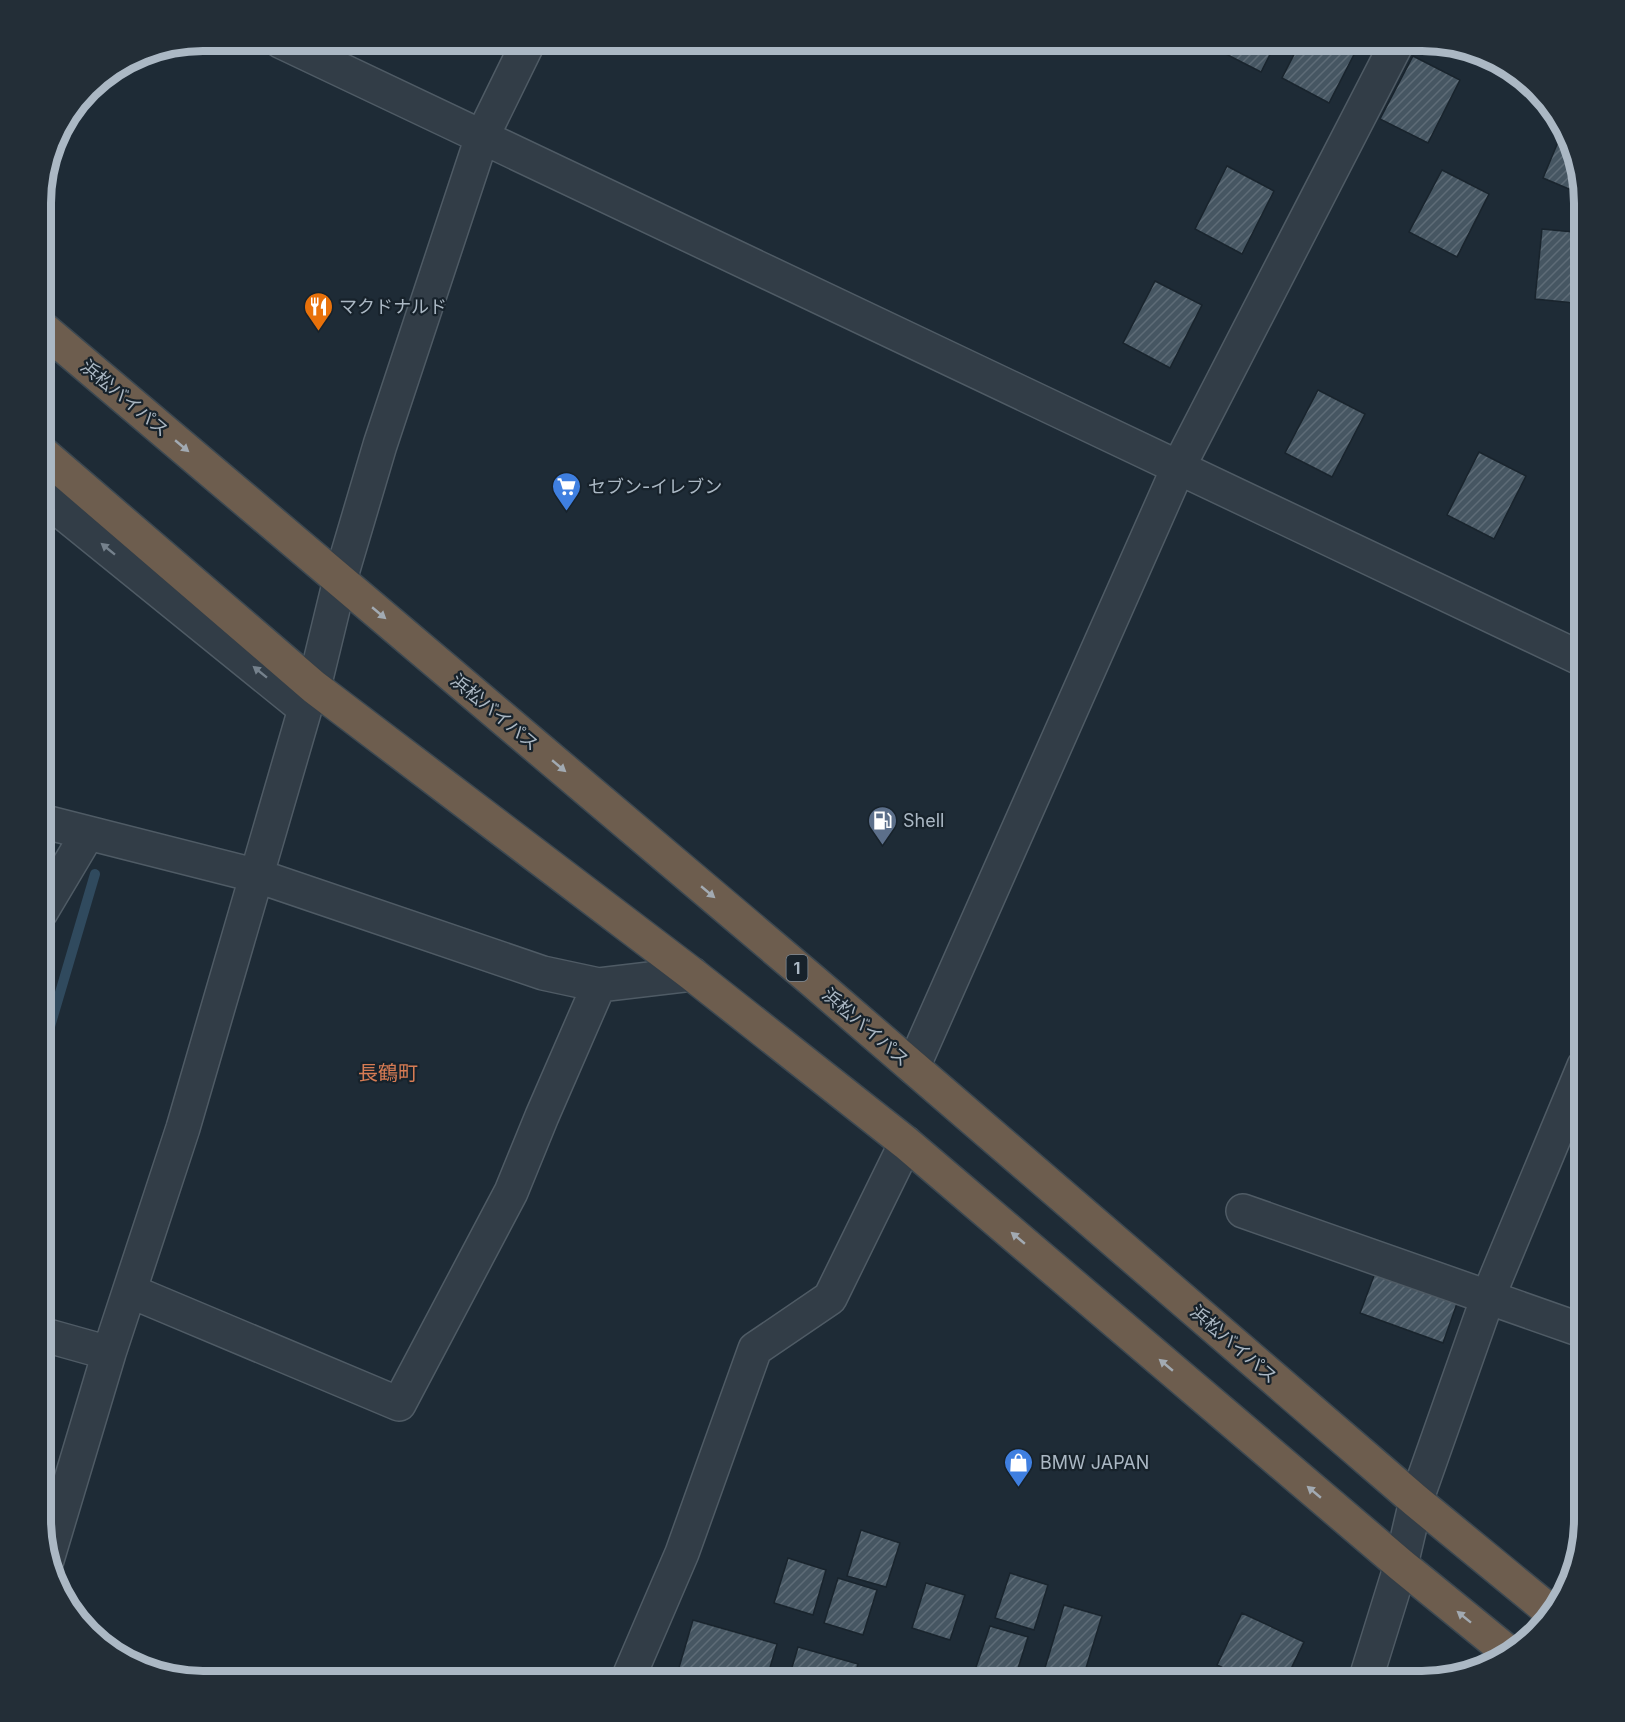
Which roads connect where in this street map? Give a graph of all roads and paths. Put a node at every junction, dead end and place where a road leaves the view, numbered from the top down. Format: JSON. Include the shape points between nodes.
{"nodes":[{"id":1,"x":303,"y":51,"type":"edge"},
{"id":2,"x":524,"y":51,"type":"edge"},
{"id":3,"x":1393,"y":51,"type":"edge"},
{"id":4,"x":482,"y":137,"type":"junction"},
{"id":5,"x":51,"y":335,"type":"edge"},
{"id":6,"x":51,"y":461,"type":"edge"},
{"id":7,"x":1179,"y":466,"type":"junction"},
{"id":8,"x":51,"y":503,"type":"edge"},
{"id":9,"x":340,"y":580,"type":"junction"},
{"id":10,"x":1574,"y":655,"type":"edge"},
{"id":11,"x":310,"y":698,"type":"junction"},
{"id":12,"x":51,"y":824,"type":"edge"},
{"id":13,"x":88,"y":833,"type":"junction"},
{"id":14,"x":258,"y":876,"type":"junction"},
{"id":15,"x":51,"y":895,"type":"edge"},
{"id":16,"x":692,"y":974,"type":"junction"},
{"id":17,"x":599,"y":985,"type":"junction"},
{"id":18,"x":913,"y":1067,"type":"junction"},
{"id":19,"x":1574,"y":1090,"type":"edge"},
{"id":20,"x":906,"y":1143,"type":"junction"},
{"id":21,"x":1243,"y":1211,"type":"dead end"},
{"id":22,"x":130,"y":1292,"type":"junction"},
{"id":23,"x":1488,"y":1297,"type":"junction"},
{"id":24,"x":1574,"y":1327,"type":"edge"},
{"id":25,"x":51,"y":1337,"type":"edge"},
{"id":26,"x":109,"y":1353,"type":"junction"},
{"id":27,"x":1416,"y":1501,"type":"junction"},
{"id":28,"x":53,"y":1541,"type":"edge"},
{"id":29,"x":1401,"y":1565,"type":"junction"},
{"id":30,"x":1545,"y":1607,"type":"edge"},
{"id":31,"x":1502,"y":1647,"type":"edge"},
{"id":32,"x":632,"y":1671,"type":"edge"},
{"id":33,"x":1368,"y":1671,"type":"edge"}],
"edges":[{"from":1,"to":4,"type":"street"},
{"from":2,"to":4,"type":"street"},
{"from":3,"to":7,"type":"street"},
{"from":4,"to":7,"type":"street"},
{"from":4,"to":9,"type":"street","via":[[380,445]]},
{"from":5,"to":9,"type":"highway","name":"浜松バイパス","number":"1","one_way":true},
{"from":6,"to":11,"type":"highway"},
{"from":7,"to":10,"type":"street"},
{"from":7,"to":18,"type":"street"},
{"from":11,"to":8,"type":"street","one_way":true},
{"from":9,"to":11,"type":"street"},
{"from":9,"to":18,"type":"highway","name":"浜松バイパス","number":"1","one_way":true},
{"from":11,"to":14,"type":"street"},
{"from":11,"to":16,"type":"highway"},
{"from":12,"to":13,"type":"street"},
{"from":13,"to":14,"type":"street"},
{"from":13,"to":15,"type":"street"},
{"from":14,"to":17,"type":"street","via":[[543,973]]},
{"from":14,"to":22,"type":"street"},
{"from":16,"to":17,"type":"street"},
{"from":16,"to":20,"type":"highway"},
{"from":17,"to":22,"type":"street","via":[[511,1192],[399,1404]]},
{"from":18,"to":27,"type":"highway","name":"浜松バイパス","number":"1"},
{"from":19,"to":23,"type":"street"},
{"from":29,"to":20,"type":"highway","one_way":true},
{"from":20,"to":32,"type":"street","via":[[830,1298],[755,1349],[682,1553]]},
{"from":21,"to":23,"type":"street"},
{"from":22,"to":26,"type":"street"},
{"from":23,"to":24,"type":"street"},
{"from":23,"to":27,"type":"street"},
{"from":25,"to":26,"type":"street"},
{"from":26,"to":28,"type":"street"},
{"from":27,"to":29,"type":"street"},
{"from":27,"to":30,"type":"highway","name":"浜松バイパス","number":"1"},
{"from":31,"to":29,"type":"highway","one_way":true},
{"from":29,"to":33,"type":"street"}]}
